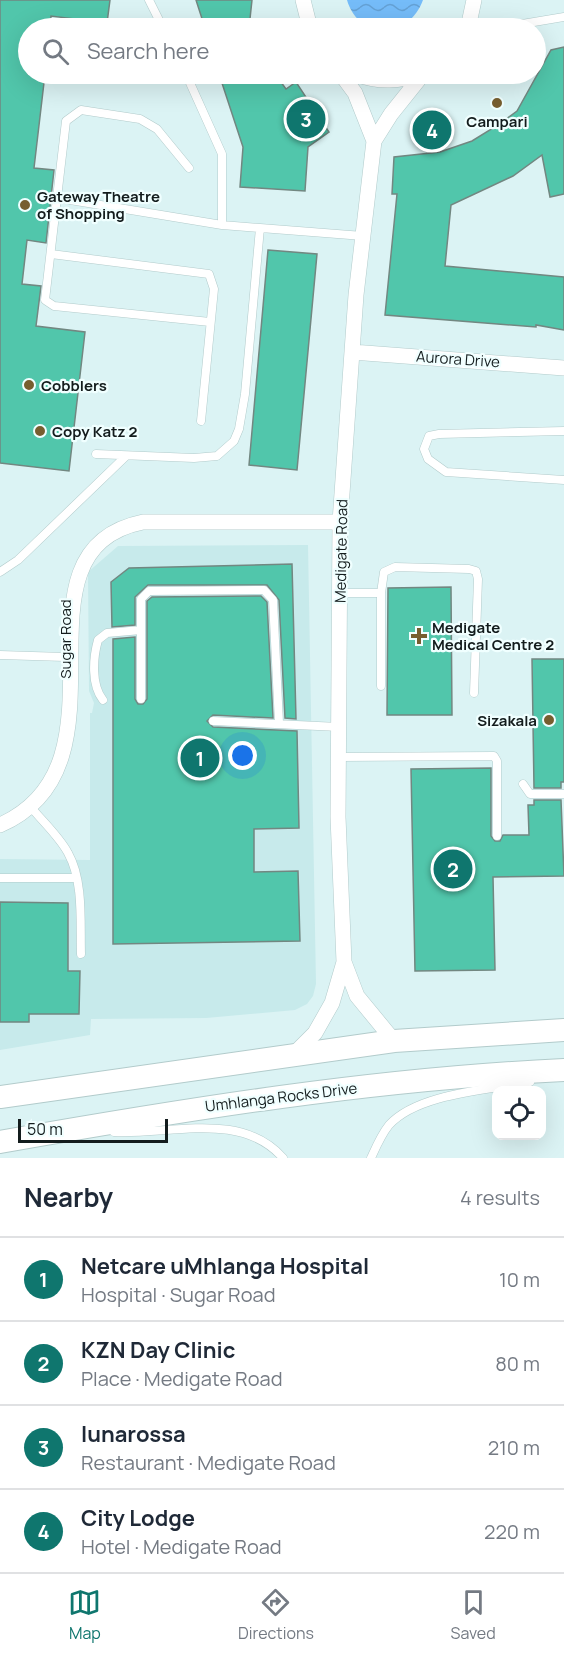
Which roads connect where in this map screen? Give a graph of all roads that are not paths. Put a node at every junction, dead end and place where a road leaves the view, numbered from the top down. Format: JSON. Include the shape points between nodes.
{"nodes":[{"id":1,"x":149,"y":0,"type":"edge"},
{"id":2,"x":303,"y":0,"type":"edge"},
{"id":3,"x":474,"y":0,"type":"edge"},
{"id":4,"x":564,"y":17,"type":"edge"},
{"id":5,"x":158,"y":18,"type":"edge"},
{"id":6,"x":308,"y":18,"type":"edge"},
{"id":7,"x":470,"y":18,"type":"edge"},
{"id":8,"x":546,"y":20,"type":"edge"},
{"id":9,"x":190,"y":84,"type":"edge"},
{"id":10,"x":348,"y":84,"type":"edge"},
{"id":11,"x":415,"y":84,"type":"edge"},
{"id":12,"x":375,"y":141,"type":"junction"},
{"id":13,"x":189,"y":168,"type":"dead end"},
{"id":14,"x":58,"y":198,"type":"junction"},
{"id":15,"x":222,"y":225,"type":"junction"},
{"id":16,"x":260,"y":228,"type":"junction"},
{"id":17,"x":363,"y":236,"type":"junction"},
{"id":18,"x":51,"y":254,"type":"junction"},
{"id":19,"x":210,"y":322,"type":"junction"},
{"id":20,"x":352,"y":352,"type":"junction"},
{"id":21,"x":564,"y":368,"type":"edge"},
{"id":22,"x":201,"y":421,"type":"dead end"},
{"id":23,"x":564,"y":431,"type":"edge"},
{"id":24,"x":96,"y":454,"type":"dead end"},
{"id":25,"x":126,"y":456,"type":"junction"},
{"id":26,"x":564,"y":480,"type":"edge"},
{"id":27,"x":340,"y":522,"type":"junction"},
{"id":28,"x":0,"y":572,"type":"edge"},
{"id":29,"x":339,"y":593,"type":"junction"},
{"id":30,"x":381,"y":593,"type":"junction"},
{"id":31,"x":141,"y":630,"type":"junction"},
{"id":32,"x":0,"y":655,"type":"edge"},
{"id":33,"x":65,"y":657,"type":"junction"},
{"id":34,"x":381,"y":686,"type":"dead end"},
{"id":35,"x":474,"y":693,"type":"dead end"},
{"id":36,"x":141,"y":699,"type":"dead end"},
{"id":37,"x":103,"y":700,"type":"dead end"},
{"id":38,"x":213,"y":721,"type":"dead end"},
{"id":39,"x":279,"y":723,"type":"junction"},
{"id":40,"x":339,"y":727,"type":"junction"},
{"id":41,"x":339,"y":757,"type":"junction"},
{"id":42,"x":523,"y":784,"type":"dead end"},
{"id":43,"x":564,"y":794,"type":"edge"},
{"id":44,"x":30,"y":807,"type":"junction"},
{"id":45,"x":0,"y":825,"type":"edge"},
{"id":46,"x":497,"y":836,"type":"dead end"},
{"id":47,"x":0,"y":878,"type":"edge"},
{"id":48,"x":76,"y":878,"type":"junction"},
{"id":49,"x":81,"y":954,"type":"dead end"},
{"id":50,"x":344,"y":962,"type":"junction"},
{"id":51,"x":564,"y":1030,"type":"edge"},
{"id":52,"x":394,"y":1041,"type":"junction"},
{"id":53,"x":294,"y":1054,"type":"junction"},
{"id":54,"x":564,"y":1070,"type":"edge"},
{"id":55,"x":564,"y":1076,"type":"edge"},
{"id":56,"x":0,"y":1097,"type":"edge"},
{"id":57,"x":72,"y":1129,"type":"junction"},
{"id":58,"x":0,"y":1142,"type":"edge"},
{"id":59,"x":284,"y":1158,"type":"edge"},
{"id":60,"x":371,"y":1158,"type":"edge"}],
"edges":[{"from":1,"to":5,"type":"lane"},
{"from":2,"to":6,"type":"street"},
{"from":3,"to":7,"type":"street"},
{"from":4,"to":8,"type":"lane"},
{"from":9,"to":15,"type":"lane","via":[[222,154]]},
{"from":10,"to":12,"type":"street","name":"Medigate Road"},
{"from":11,"to":12,"type":"street","name":"Medigate Road"},
{"from":12,"to":17,"type":"street","name":"Medigate Road"},
{"from":13,"to":14,"type":"lane","via":[[147,122],[81,110],[66,121]]},
{"from":14,"to":15,"type":"lane"},
{"from":14,"to":18,"type":"lane"},
{"from":15,"to":16,"type":"lane"},
{"from":16,"to":17,"type":"lane"},
{"from":16,"to":25,"type":"lane","via":[[245,394],[240,429],[234,441],[217,456]]},
{"from":17,"to":20,"type":"street","name":"Medigate Road"},
{"from":18,"to":19,"type":"lane","via":[[208,274],[214,284]]},
{"from":18,"to":19,"type":"lane","via":[[45,300],[50,305]]},
{"from":19,"to":22,"type":"lane"},
{"from":20,"to":21,"type":"street","name":"Aurora Drive"},
{"from":20,"to":27,"type":"street","name":"Medigate Road"},
{"from":23,"to":26,"type":"lane","via":[[439,434],[429,436],[424,449],[428,459],[446,472]]},
{"from":24,"to":25,"type":"lane"},
{"from":25,"to":28,"type":"lane","via":[[18,561]]},
{"from":27,"to":29,"type":"street","name":"Medigate Road"},
{"from":27,"to":33,"type":"street","name":"Sugar Road","via":[[162,520],[112,530],[86,551],[68,582],[63,607]]},
{"from":29,"to":30,"type":"lane"},
{"from":29,"to":40,"type":"street","name":"Medigate Road"},
{"from":30,"to":34,"type":"lane"},
{"from":30,"to":35,"type":"lane","via":[[384,572],[395,567],[476,572]]},
{"from":31,"to":36,"type":"lane"},
{"from":31,"to":37,"type":"lane","via":[[107,633],[98,640],[95,679]]},
{"from":31,"to":39,"type":"lane","via":[[141,599],[149,591],[270,593]]},
{"from":32,"to":33,"type":"lane"},
{"from":33,"to":44,"type":"street","name":"Sugar Road","via":[[62,751],[53,777]]},
{"from":38,"to":39,"type":"lane"},
{"from":39,"to":40,"type":"lane"},
{"from":40,"to":41,"type":"street","name":"Medigate Road"},
{"from":41,"to":46,"type":"lane","via":[[494,756]]},
{"from":41,"to":50,"type":"street","name":"Medigate Road"},
{"from":42,"to":43,"type":"lane","via":[[530,794]]},
{"from":44,"to":45,"type":"street","name":"Sugar Road"},
{"from":44,"to":48,"type":"lane","via":[[69,854]]},
{"from":47,"to":48,"type":"lane"},
{"from":48,"to":49,"type":"lane"},
{"from":50,"to":52,"type":"street","name":"Medigate Road","via":[[357,996]]},
{"from":50,"to":53,"type":"street","name":"Medigate Road","via":[[332,1003],[315,1033]]},
{"from":51,"to":52,"type":"main road"},
{"from":52,"to":53,"type":"main road"},
{"from":53,"to":56,"type":"main road"},
{"from":54,"to":57,"type":"main road","name":"Umhlanga Rocks Drive","via":[[487,1073],[301,1094]]},
{"from":55,"to":60,"type":"lane","via":[[441,1098],[407,1110],[388,1126]]},
{"from":57,"to":58,"type":"main road","name":"Umhlanga Rocks Drive"},
{"from":57,"to":59,"type":"lane","via":[[128,1132],[231,1128],[256,1137]]}]}
